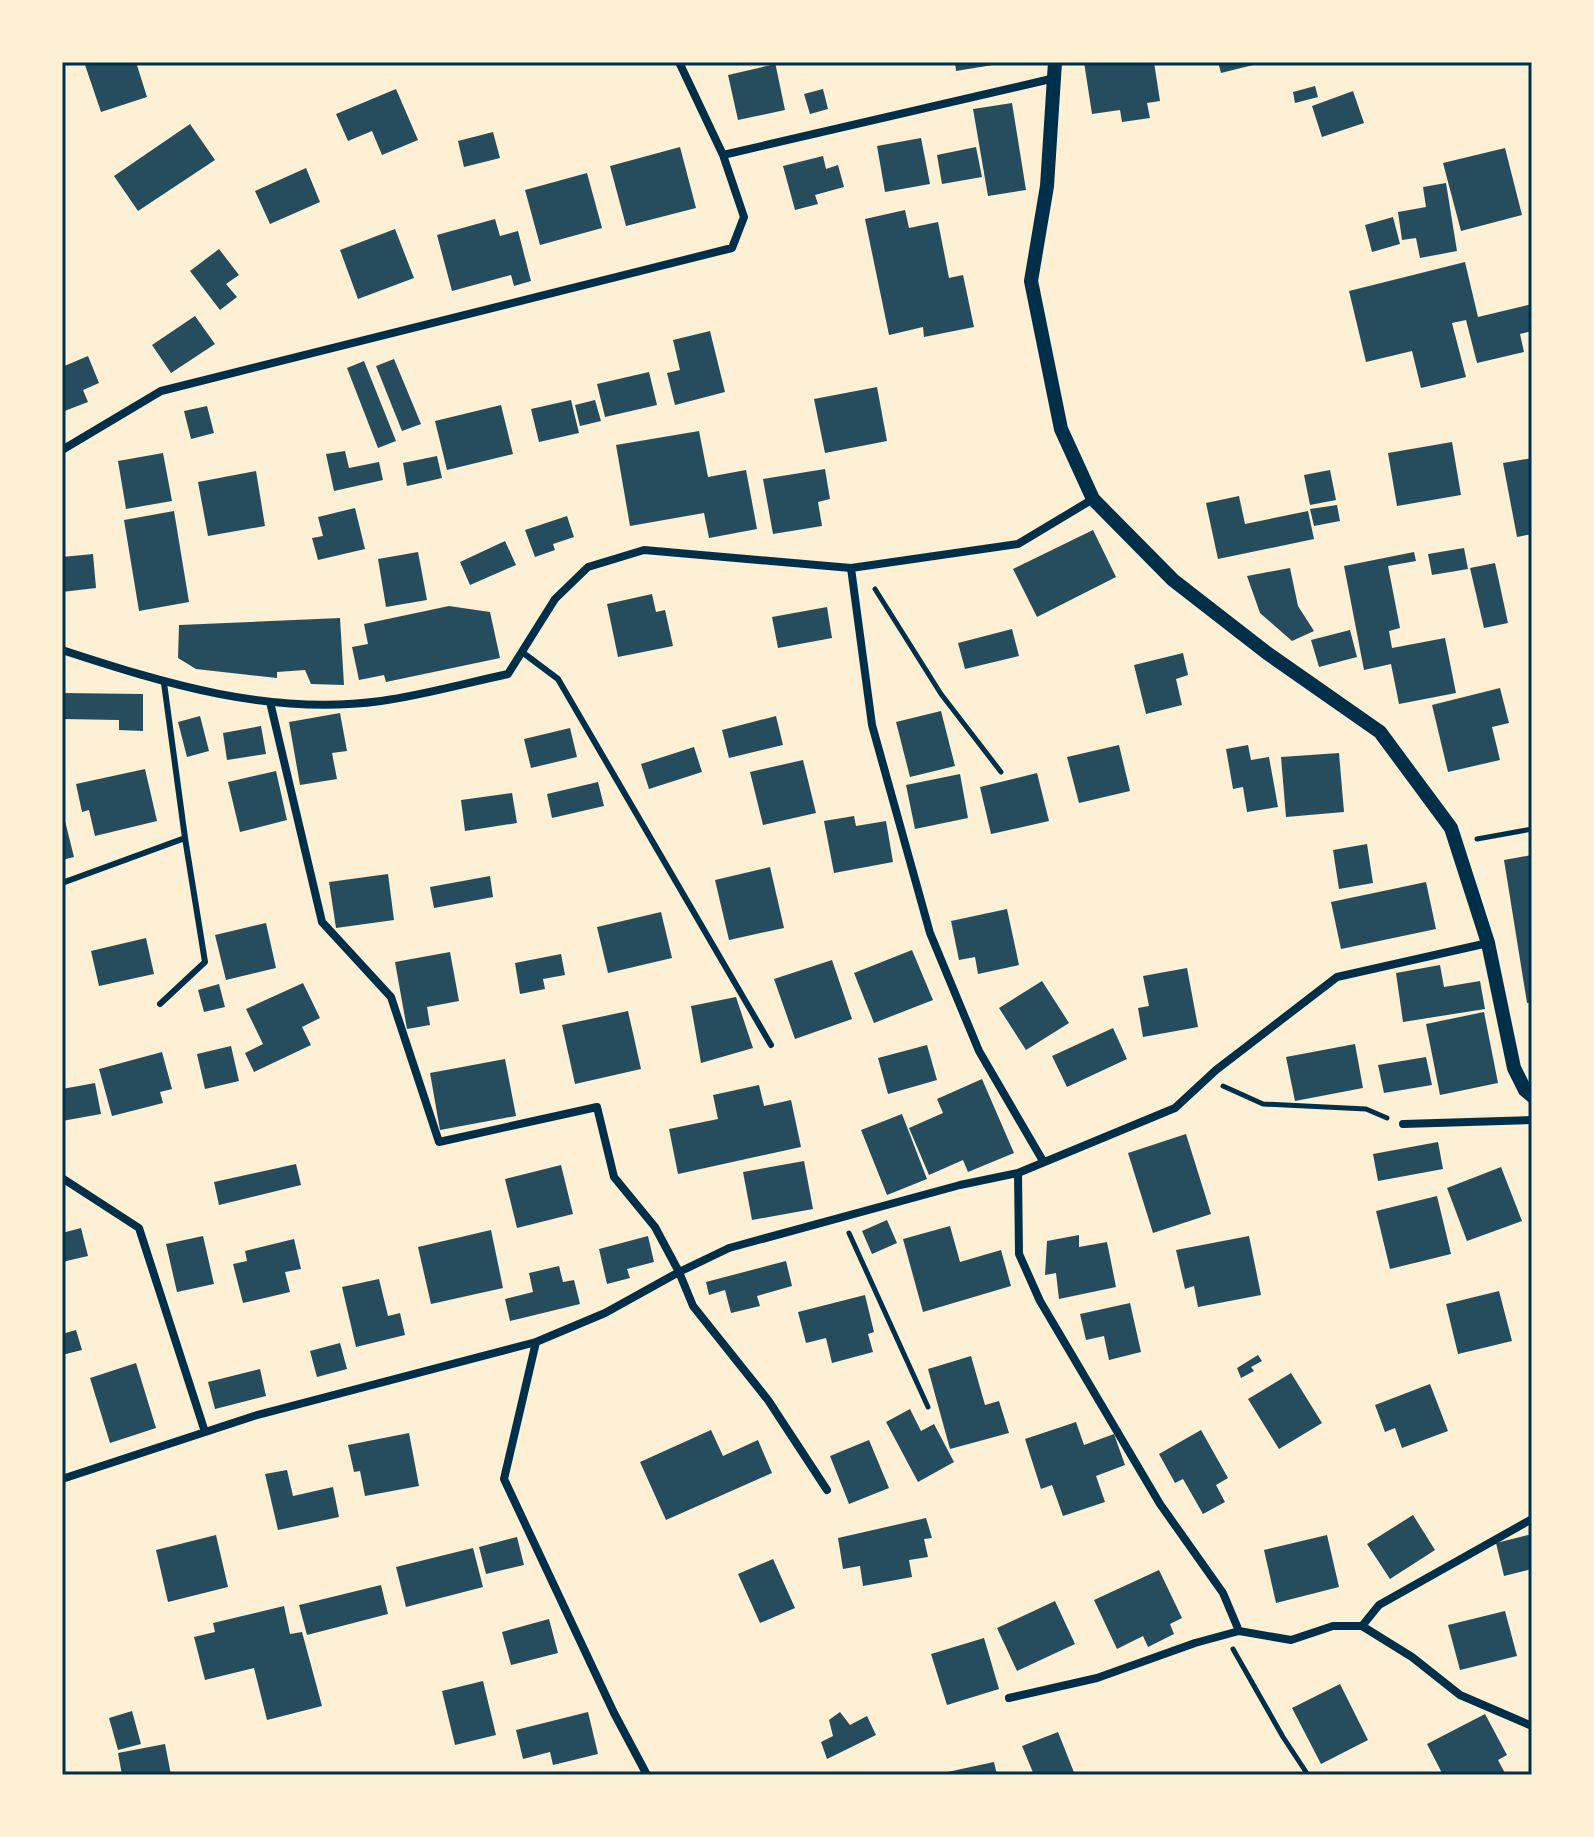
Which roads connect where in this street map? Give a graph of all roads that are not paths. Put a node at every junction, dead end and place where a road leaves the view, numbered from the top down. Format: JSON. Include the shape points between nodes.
{"nodes":[{"id":1,"x":679,"y":62,"type":"edge"},
{"id":2,"x":1055,"y":62,"type":"edge"},
{"id":3,"x":1056,"y":78,"type":"junction"},
{"id":4,"x":723,"y":155,"type":"junction"},
{"id":5,"x":62,"y":450,"type":"edge"},
{"id":6,"x":1093,"y":499,"type":"junction"},
{"id":7,"x":851,"y":568,"type":"junction"},
{"id":8,"x":62,"y":650,"type":"edge"},
{"id":9,"x":522,"y":652,"type":"junction"},
{"id":10,"x":164,"y":683,"type":"junction"},
{"id":11,"x":270,"y":702,"type":"junction"},
{"id":12,"x":185,"y":838,"type":"junction"},
{"id":13,"x":62,"y":883,"type":"edge"},
{"id":14,"x":1488,"y":943,"type":"junction"},
{"id":15,"x":160,"y":1004,"type":"dead end"},
{"id":16,"x":771,"y":1045,"type":"dead end"},
{"id":17,"x":1532,"y":1096,"type":"edge"},
{"id":18,"x":1532,"y":1120,"type":"edge"},
{"id":19,"x":1403,"y":1124,"type":"road end"},
{"id":20,"x":1043,"y":1161,"type":"junction"},
{"id":21,"x":1018,"y":1173,"type":"junction"},
{"id":22,"x":62,"y":1178,"type":"edge"},
{"id":23,"x":679,"y":1272,"type":"junction"},
{"id":24,"x":536,"y":1342,"type":"junction"},
{"id":25,"x":205,"y":1432,"type":"junction"},
{"id":26,"x":62,"y":1479,"type":"edge"},
{"id":27,"x":827,"y":1490,"type":"dead end"},
{"id":28,"x":1532,"y":1519,"type":"edge"},
{"id":29,"x":1362,"y":1626,"type":"junction"},
{"id":30,"x":1239,"y":1631,"type":"junction"},
{"id":31,"x":1009,"y":1698,"type":"dead end"},
{"id":32,"x":1532,"y":1726,"type":"edge"},
{"id":33,"x":647,"y":1775,"type":"edge"}],
"edges":[{"from":1,"to":4,"type":"street"},
{"from":2,"to":3,"type":"street"},
{"from":3,"to":4,"type":"street"},
{"from":3,"to":6,"type":"street","via":[[1047,186],[1031,281],[1061,429]]},
{"from":4,"to":5,"type":"street","via":[[744,217],[732,248],[161,391]]},
{"from":6,"to":7,"type":"street","via":[[1018,544]]},
{"from":6,"to":14,"type":"street","via":[[1173,580],[1380,732],[1451,828]]},
{"from":7,"to":9,"type":"street","via":[[644,550],[588,567],[555,599]]},
{"from":7,"to":20,"type":"street","via":[[872,725],[930,933],[979,1051]]},
{"from":8,"to":10,"type":"street"},
{"from":9,"to":11,"type":"street","via":[[508,674],[381,701]]},
{"from":9,"to":16,"type":"lane","via":[[558,679]]},
{"from":10,"to":11,"type":"street"},
{"from":10,"to":12,"type":"lane"},
{"from":11,"to":23,"type":"street","via":[[322,922],[391,997],[439,1142],[597,1107],[614,1177],[655,1227]]},
{"from":12,"to":13,"type":"lane"},
{"from":12,"to":15,"type":"lane","via":[[205,962]]},
{"from":14,"to":17,"type":"street","via":[[1514,1068]]},
{"from":14,"to":20,"type":"street","via":[[1337,977],[1175,1108]]},
{"from":18,"to":19,"type":"street"},
{"from":20,"to":21,"type":"street"},
{"from":21,"to":23,"type":"street","via":[[729,1248]]},
{"from":21,"to":30,"type":"street","via":[[1019,1254],[1040,1301],[1160,1504],[1223,1593]]},
{"from":22,"to":25,"type":"street","via":[[139,1228]]},
{"from":23,"to":24,"type":"street","via":[[605,1313]]},
{"from":23,"to":27,"type":"street","via":[[693,1306],[768,1400]]},
{"from":24,"to":25,"type":"street"},
{"from":24,"to":33,"type":"street","via":[[504,1479]]},
{"from":25,"to":26,"type":"street"},
{"from":28,"to":29,"type":"street","via":[[1379,1605]]},
{"from":29,"to":30,"type":"street","via":[[1333,1626],[1291,1640]]},
{"from":29,"to":32,"type":"street","via":[[1460,1695]]},
{"from":30,"to":31,"type":"street","via":[[1097,1678]]}]}
